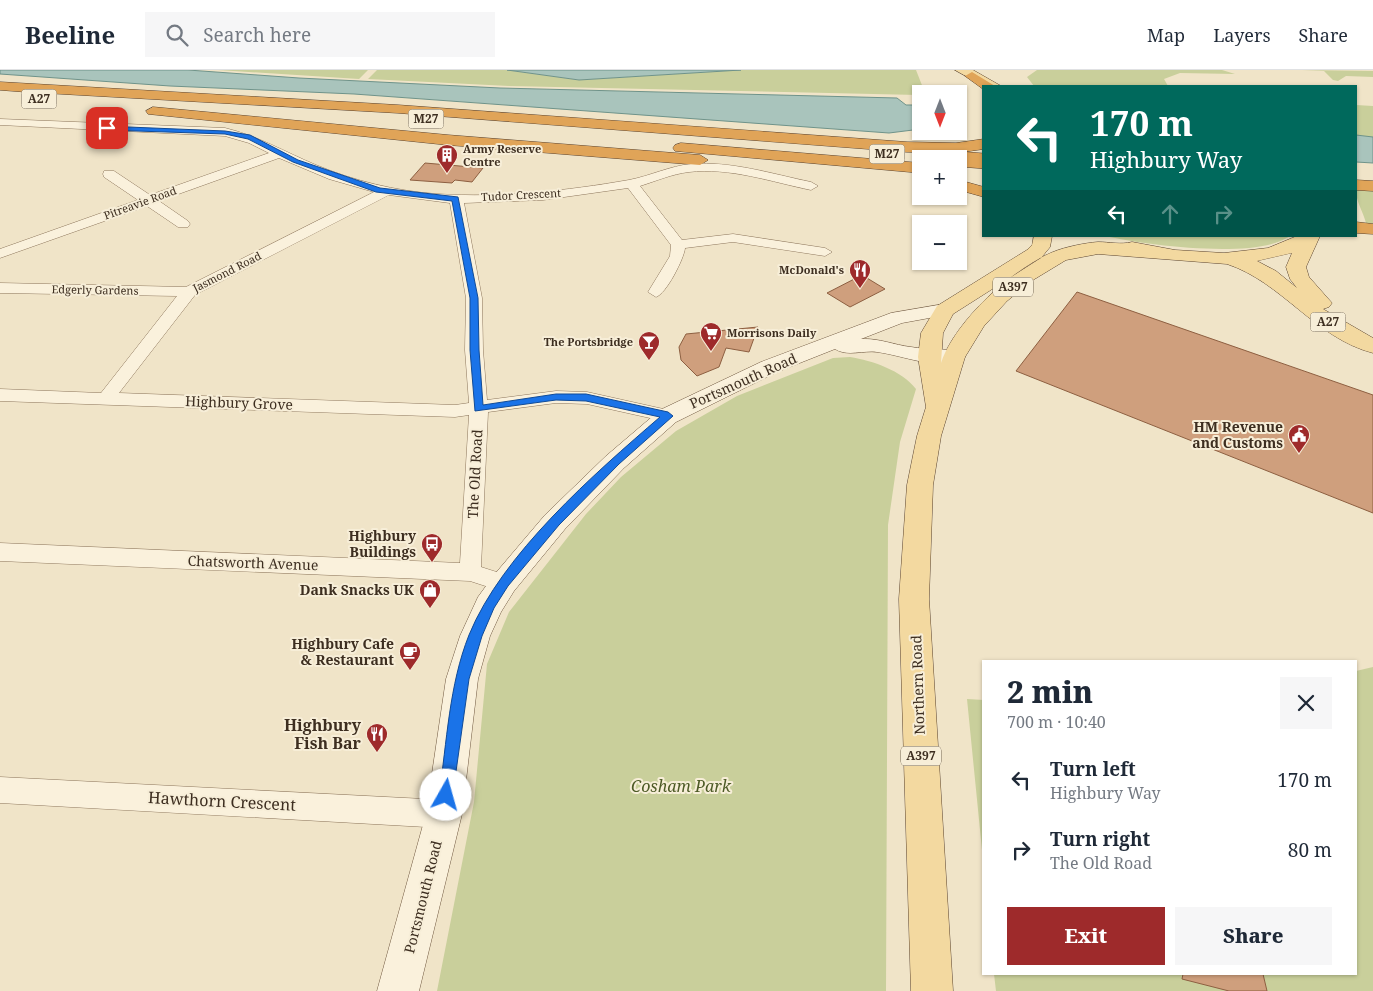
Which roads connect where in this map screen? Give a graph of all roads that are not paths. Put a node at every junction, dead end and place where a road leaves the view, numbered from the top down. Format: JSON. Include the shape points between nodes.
{"nodes":[{"id":1,"x":971,"y":72,"type":"edge"},
{"id":2,"x":987,"y":85,"type":"edge"},
{"id":3,"x":992,"y":85,"type":"edge"},
{"id":4,"x":1006,"y":85,"type":"edge"},
{"id":5,"x":0,"y":86,"type":"edge"},
{"id":6,"x":26,"y":88,"type":"junction"},
{"id":7,"x":0,"y":96,"type":"edge"},
{"id":8,"x":79,"y":102,"type":"junction"},
{"id":9,"x":0,"y":122,"type":"edge"},
{"id":10,"x":978,"y":129,"type":"dead end"},
{"id":11,"x":871,"y":143,"type":"junction"},
{"id":12,"x":292,"y":144,"type":"dead end"},
{"id":13,"x":982,"y":145,"type":"edge"},
{"id":14,"x":277,"y":151,"type":"junction"},
{"id":15,"x":825,"y":155,"type":"junction"},
{"id":16,"x":912,"y":158,"type":"edge"},
{"id":17,"x":967,"y":160,"type":"edge"},
{"id":18,"x":982,"y":161,"type":"edge"},
{"id":19,"x":912,"y":167,"type":"edge"},
{"id":20,"x":967,"y":172,"type":"edge"},
{"id":21,"x":109,"y":174,"type":"dead end"},
{"id":22,"x":982,"y":174,"type":"edge"},
{"id":23,"x":912,"y":177,"type":"edge"},
{"id":24,"x":632,"y":184,"type":"junction"},
{"id":25,"x":1357,"y":185,"type":"edge"},
{"id":26,"x":811,"y":186,"type":"dead end"},
{"id":27,"x":1373,"y":186,"type":"edge"},
{"id":28,"x":967,"y":187,"type":"edge"},
{"id":29,"x":982,"y":191,"type":"edge"},
{"id":30,"x":385,"y":192,"type":"junction"},
{"id":31,"x":149,"y":199,"type":"junction"},
{"id":32,"x":456,"y":199,"type":"junction"},
{"id":33,"x":183,"y":224,"type":"dead end"},
{"id":34,"x":1357,"y":226,"type":"edge"},
{"id":35,"x":1373,"y":229,"type":"edge"},
{"id":36,"x":1043,"y":237,"type":"edge"},
{"id":37,"x":1089,"y":237,"type":"edge"},
{"id":38,"x":1309,"y":237,"type":"edge"},
{"id":39,"x":678,"y":244,"type":"junction"},
{"id":40,"x":825,"y":252,"type":"dead end"},
{"id":41,"x":1150,"y":252,"type":"junction"},
{"id":42,"x":0,"y":254,"type":"edge"},
{"id":43,"x":1227,"y":258,"type":"junction"},
{"id":44,"x":1293,"y":285,"type":"junction"},
{"id":45,"x":0,"y":288,"type":"edge"},
{"id":46,"x":189,"y":292,"type":"junction"},
{"id":47,"x":656,"y":292,"type":"dead end"},
{"id":48,"x":944,"y":310,"type":"junction"},
{"id":49,"x":1373,"y":332,"type":"edge"},
{"id":50,"x":1373,"y":346,"type":"edge"},
{"id":51,"x":818,"y":349,"type":"junction"},
{"id":52,"x":929,"y":357,"type":"junction"},
{"id":53,"x":954,"y":358,"type":"junction"},
{"id":54,"x":0,"y":394,"type":"edge"},
{"id":55,"x":106,"y":398,"type":"junction"},
{"id":56,"x":479,"y":408,"type":"junction"},
{"id":57,"x":937,"y":410,"type":"junction"},
{"id":58,"x":668,"y":416,"type":"junction"},
{"id":59,"x":0,"y":552,"type":"edge"},
{"id":60,"x":470,"y":572,"type":"junction"},
{"id":61,"x":504,"y":583,"type":"junction"},
{"id":62,"x":0,"y":790,"type":"edge"},
{"id":63,"x":444,"y":814,"type":"junction"},
{"id":64,"x":398,"y":991,"type":"edge"},
{"id":65,"x":932,"y":991,"type":"edge"}],
"edges":[{"from":1,"to":2,"type":"highway"},
{"from":1,"to":3,"type":"main road"},
{"from":1,"to":4,"type":"main road"},
{"from":5,"to":6,"type":"highway","number":"A27"},
{"from":6,"to":11,"type":"highway","via":[[408,109]]},
{"from":6,"to":15,"type":"highway","number":"M27"},
{"from":7,"to":8,"type":"highway","number":"A27"},
{"from":8,"to":15,"type":"highway","number":"M27"},
{"from":8,"to":23,"type":"highway","via":[[195,117]]},
{"from":9,"to":14,"type":"street","name":"Tudor Crescent","via":[[225,132],[250,137]]},
{"from":10,"to":11,"type":"highway","via":[[971,139],[953,144]]},
{"from":11,"to":13,"type":"highway","via":[[934,148]]},
{"from":12,"to":14,"type":"street","name":"Pitreavie Road"},
{"from":14,"to":30,"type":"street","name":"Tudor Crescent"},
{"from":14,"to":31,"type":"street","name":"Pitreavie Road"},
{"from":15,"to":16,"type":"highway","number":"M27"},
{"from":15,"to":19,"type":"highway","number":"M27"},
{"from":17,"to":18,"type":"highway","bridge":true},
{"from":20,"to":22,"type":"highway"},
{"from":21,"to":31,"type":"street"},
{"from":24,"to":26,"type":"street","name":"Tudor Crescent","via":[[692,168],[723,170]]},
{"from":24,"to":32,"type":"street","name":"Tudor Crescent","via":[[540,195]]},
{"from":24,"to":39,"type":"street"},
{"from":25,"to":27,"type":"highway"},
{"from":28,"to":29,"type":"highway"},
{"from":30,"to":32,"type":"street","name":"Tudor Crescent"},
{"from":30,"to":46,"type":"street","name":"Jasmond Road"},
{"from":31,"to":33,"type":"street"},
{"from":31,"to":42,"type":"street","name":"Pitreavie Road"},
{"from":32,"to":56,"type":"street","name":"The Old Road","via":[[474,298]]},
{"from":34,"to":35,"type":"highway"},
{"from":36,"to":48,"type":"main road","number":"A397","via":[[1041,247],[1034,254]]},
{"from":37,"to":41,"type":"main road"},
{"from":38,"to":43,"type":"main road","via":[[1273,252]]},
{"from":38,"to":44,"type":"main road","via":[[1296,267]]},
{"from":39,"to":40,"type":"street","via":[[733,238],[804,253]]},
{"from":39,"to":47,"type":"street","via":[[677,256]]},
{"from":41,"to":43,"type":"main road"},
{"from":41,"to":53,"type":"main road","name":"Northern Road","number":"A397","via":[[1098,248],[1060,256],[1026,276],[994,304],[975,323]]},
{"from":43,"to":44,"type":"main road","number":"A27","via":[[1263,270]]},
{"from":44,"to":49,"type":"main road","number":"A27"},
{"from":44,"to":50,"type":"main road","number":"A27","via":[[1342,331]]},
{"from":45,"to":46,"type":"street","name":"Edgerly Gardens"},
{"from":46,"to":55,"type":"street","name":"Jasmond Road"},
{"from":48,"to":51,"type":"street","name":"Portsmouth Road","via":[[898,317]]},
{"from":48,"to":52,"type":"main road","name":"Northern Road","number":"A397","via":[[932,333]]},
{"from":51,"to":52,"type":"street","name":"Portsmouth Road","via":[[854,344],[877,345]]},
{"from":51,"to":58,"type":"street","name":"Portsmouth Road","via":[[769,367]]},
{"from":52,"to":53,"type":"street","name":"Portsmouth Road"},
{"from":52,"to":57,"type":"main road","name":"Northern Road","number":"A397"},
{"from":53,"to":57,"type":"main road","name":"Northern Road","number":"A397"},
{"from":54,"to":55,"type":"street","name":"Highbury Grove"},
{"from":55,"to":56,"type":"street","name":"Highbury Grove","via":[[455,411]]},
{"from":56,"to":58,"type":"street","name":"Highbury Grove","via":[[556,397],[586,398]]},
{"from":56,"to":60,"type":"street","name":"The Old Road"},
{"from":57,"to":65,"type":"main road","name":"Northern Road","number":"A397","via":[[927,442],[920,485],[914,590]]},
{"from":58,"to":61,"type":"street","name":"Portsmouth Road","via":[[615,462],[556,522]]},
{"from":59,"to":60,"type":"street","name":"Chatsworth Avenue"},
{"from":60,"to":61,"type":"street","name":"Chatsworth Avenue"},
{"from":61,"to":63,"type":"street","name":"Portsmouth Road","via":[[475,636],[462,679]]},
{"from":62,"to":63,"type":"street","name":"Hawthorn Crescent"},
{"from":63,"to":64,"type":"street","name":"Portsmouth Road"}]}
